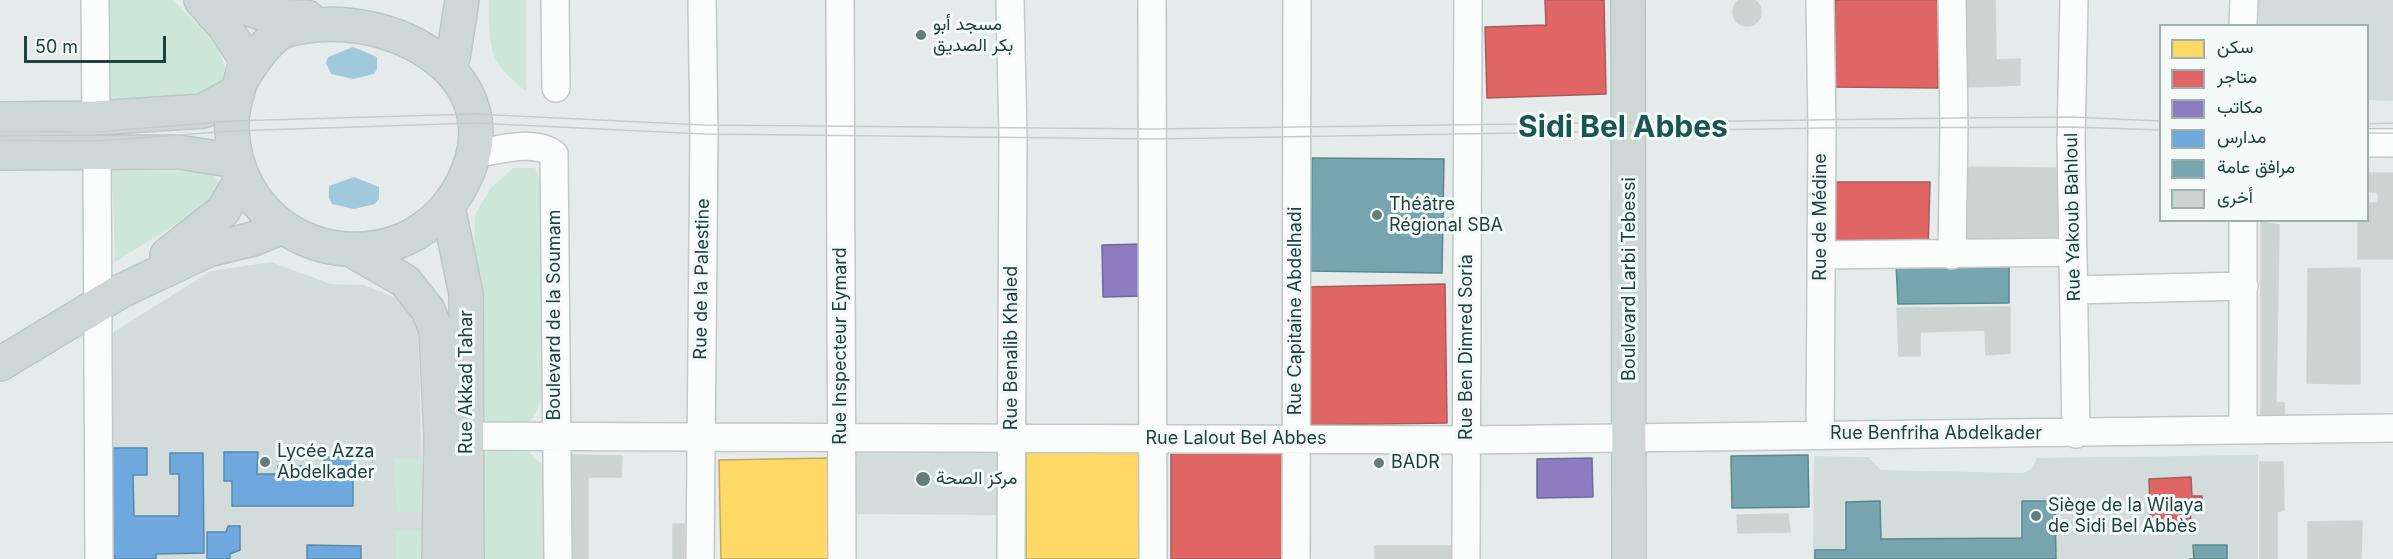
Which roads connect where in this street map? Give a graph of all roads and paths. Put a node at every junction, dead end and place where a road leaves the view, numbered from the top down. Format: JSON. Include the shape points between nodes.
{"nodes":[{"id":1,"x":94,"y":0,"type":"edge"},
{"id":2,"x":201,"y":0,"type":"edge"},
{"id":3,"x":234,"y":0,"type":"edge"},
{"id":4,"x":462,"y":0,"type":"edge"},
{"id":5,"x":555,"y":0,"type":"edge"},
{"id":6,"x":702,"y":0,"type":"edge"},
{"id":7,"x":840,"y":0,"type":"edge"},
{"id":8,"x":1010,"y":0,"type":"edge"},
{"id":9,"x":1152,"y":0,"type":"edge"},
{"id":10,"x":1297,"y":0,"type":"edge"},
{"id":11,"x":1468,"y":0,"type":"edge"},
{"id":12,"x":1628,"y":0,"type":"edge"},
{"id":13,"x":1820,"y":0,"type":"edge"},
{"id":14,"x":1952,"y":0,"type":"edge"},
{"id":15,"x":2074,"y":0,"type":"edge"},
{"id":16,"x":2244,"y":0,"type":"edge"},
{"id":17,"x":370,"y":4,"type":"edge"},
{"id":18,"x":307,"y":17,"type":"junction"},
{"id":19,"x":2243,"y":24,"type":"edge"},
{"id":20,"x":453,"y":58,"type":"junction"},
{"id":21,"x":240,"y":85,"type":"junction"},
{"id":22,"x":556,"y":88,"type":"dead end"},
{"id":23,"x":96,"y":118,"type":"junction"},
{"id":24,"x":0,"y":119,"type":"edge"},
{"id":25,"x":2369,"y":143,"type":"edge"},
{"id":26,"x":2393,"y":143,"type":"edge"},
{"id":27,"x":0,"y":153,"type":"edge"},
{"id":28,"x":97,"y":153,"type":"junction"},
{"id":29,"x":473,"y":154,"type":"junction"},
{"id":30,"x":239,"y":169,"type":"junction"},
{"id":31,"x":448,"y":207,"type":"junction"},
{"id":32,"x":2243,"y":222,"type":"edge"},
{"id":33,"x":282,"y":227,"type":"junction"},
{"id":34,"x":351,"y":250,"type":"junction"},
{"id":35,"x":2073,"y":252,"type":"junction"},
{"id":36,"x":1821,"y":255,"type":"junction"},
{"id":37,"x":1952,"y":255,"type":"junction"},
{"id":38,"x":2244,"y":286,"type":"junction"},
{"id":39,"x":2074,"y":290,"type":"junction"},
{"id":40,"x":110,"y":297,"type":"junction"},
{"id":41,"x":0,"y":364,"type":"edge"},
{"id":42,"x":2243,"y":428,"type":"junction"},
{"id":43,"x":2393,"y":428,"type":"edge"},
{"id":44,"x":1820,"y":434,"type":"junction"},
{"id":45,"x":2076,"y":434,"type":"junction"},
{"id":46,"x":454,"y":436,"type":"junction"},
{"id":47,"x":841,"y":437,"type":"junction"},
{"id":48,"x":1630,"y":437,"type":"junction"},
{"id":49,"x":555,"y":438,"type":"junction"},
{"id":50,"x":699,"y":438,"type":"junction"},
{"id":51,"x":1153,"y":438,"type":"junction"},
{"id":52,"x":1011,"y":439,"type":"junction"},
{"id":53,"x":1296,"y":439,"type":"junction"},
{"id":54,"x":1467,"y":440,"type":"junction"},
{"id":55,"x":99,"y":559,"type":"edge"},
{"id":56,"x":439,"y":559,"type":"edge"},
{"id":57,"x":467,"y":559,"type":"edge"},
{"id":58,"x":558,"y":559,"type":"edge"},
{"id":59,"x":700,"y":559,"type":"edge"},
{"id":60,"x":842,"y":559,"type":"edge"},
{"id":61,"x":1011,"y":559,"type":"edge"},
{"id":62,"x":1153,"y":559,"type":"edge"},
{"id":63,"x":1296,"y":559,"type":"edge"},
{"id":64,"x":1466,"y":559,"type":"edge"},
{"id":65,"x":1629,"y":559,"type":"edge"}],
"edges":[{"from":1,"to":23,"type":"street"},
{"from":2,"to":21,"type":"main road","via":[[246,59]]},
{"from":3,"to":18,"type":"main road","via":[[273,18]]},
{"from":4,"to":20,"type":"main road"},
{"from":5,"to":22,"type":"street"},
{"from":6,"to":50,"type":"street","name":"Rue de la Palestine"},
{"from":7,"to":47,"type":"street","name":"Rue Inspecteur Eymard"},
{"from":8,"to":52,"type":"street","name":"Rue Benalib Khaled"},
{"from":9,"to":51,"type":"street"},
{"from":10,"to":53,"type":"street","name":"Rue Capitaine Abdelhadi"},
{"from":11,"to":54,"type":"street","name":"Rue Ben Dimred Soria"},
{"from":12,"to":48,"type":"main road","name":"Boulevard Larbi Tebessi"},
{"from":13,"to":36,"type":"street","name":"Rue de Médine"},
{"from":14,"to":37,"type":"street"},
{"from":15,"to":35,"type":"street","name":"Rue Yakoub Bahloul"},
{"from":16,"to":19,"type":"street"},
{"from":17,"to":18,"type":"main road"},
{"from":17,"to":20,"type":"main road","via":[[411,22]]},
{"from":18,"to":21,"type":"main road","via":[[281,31],[259,52]]},
{"from":20,"to":29,"type":"main road","via":[[468,85],[475,114]]},
{"from":21,"to":23,"type":"main road","via":[[203,111]]},
{"from":21,"to":30,"type":"main road","via":[[232,131]]},
{"from":23,"to":24,"type":"main road"},
{"from":25,"to":26,"type":"street"},
{"from":27,"to":28,"type":"main road"},
{"from":28,"to":30,"type":"main road","via":[[178,152]]},
{"from":28,"to":40,"type":"street"},
{"from":29,"to":31,"type":"main road","via":[[466,176]]},
{"from":29,"to":49,"type":"street","name":"Boulevard de la Soumam","via":[[515,147],[547,149],[554,154]]},
{"from":30,"to":33,"type":"main road","via":[[259,205]]},
{"from":30,"to":40,"type":"main road","via":[[223,211]]},
{"from":31,"to":34,"type":"main road","via":[[405,240]]},
{"from":31,"to":46,"type":"main road","name":"Rue Akkad Tahar","via":[[466,294]]},
{"from":32,"to":38,"type":"street"},
{"from":33,"to":34,"type":"main road","via":[[315,244]]},
{"from":33,"to":40,"type":"main road","via":[[208,250]]},
{"from":34,"to":46,"type":"main road","name":"Rue Akkad Tahar","via":[[405,281],[428,310],[436,330]]},
{"from":35,"to":37,"type":"street"},
{"from":35,"to":39,"type":"street","name":"Rue Yakoub Bahloul"},
{"from":36,"to":37,"type":"street"},
{"from":36,"to":44,"type":"street","name":"Rue de Médine"},
{"from":38,"to":39,"type":"street"},
{"from":38,"to":42,"type":"street"},
{"from":39,"to":45,"type":"street","name":"Rue Yakoub Bahloul"},
{"from":40,"to":41,"type":"main road"},
{"from":40,"to":55,"type":"street"},
{"from":42,"to":43,"type":"street","name":"Rue Benfriha Abdelkader"},
{"from":42,"to":45,"type":"street","name":"Rue Benfriha Abdelkader"},
{"from":44,"to":45,"type":"street","name":"Rue Benfriha Abdelkader"},
{"from":44,"to":48,"type":"street","name":"Rue Benfriha Abdelkader"},
{"from":46,"to":49,"type":"street","name":"Rue Lalout Bel Abbes"},
{"from":46,"to":56,"type":"main road","name":"Rue Akkad Tahar"},
{"from":46,"to":57,"type":"main road","name":"Rue Akkad Tahar"},
{"from":47,"to":50,"type":"street","name":"Rue Lalout Bel Abbes"},
{"from":47,"to":52,"type":"street","name":"Rue Lalout Bel Abbes"},
{"from":47,"to":60,"type":"street","name":"Rue Inspecteur Eymard"},
{"from":48,"to":54,"type":"street","name":"Rue Lalout Bel Abbes"},
{"from":48,"to":65,"type":"main road","name":"Boulevard Larbi Tebessi"},
{"from":49,"to":50,"type":"street","name":"Rue Lalout Bel Abbes"},
{"from":49,"to":58,"type":"street","name":"Boulevard de la Soumam"},
{"from":50,"to":59,"type":"street","name":"Rue de la Palestine"},
{"from":51,"to":52,"type":"street","name":"Rue Lalout Bel Abbes"},
{"from":51,"to":53,"type":"street","name":"Rue Lalout Bel Abbes"},
{"from":51,"to":62,"type":"street"},
{"from":52,"to":61,"type":"street","name":"Rue Benalib Khaled"},
{"from":53,"to":54,"type":"street","name":"Rue Lalout Bel Abbes"},
{"from":53,"to":63,"type":"street","name":"Rue Capitaine Abdelhadi"},
{"from":54,"to":64,"type":"street","name":"Rue Ben Dimred Soria"}]}
